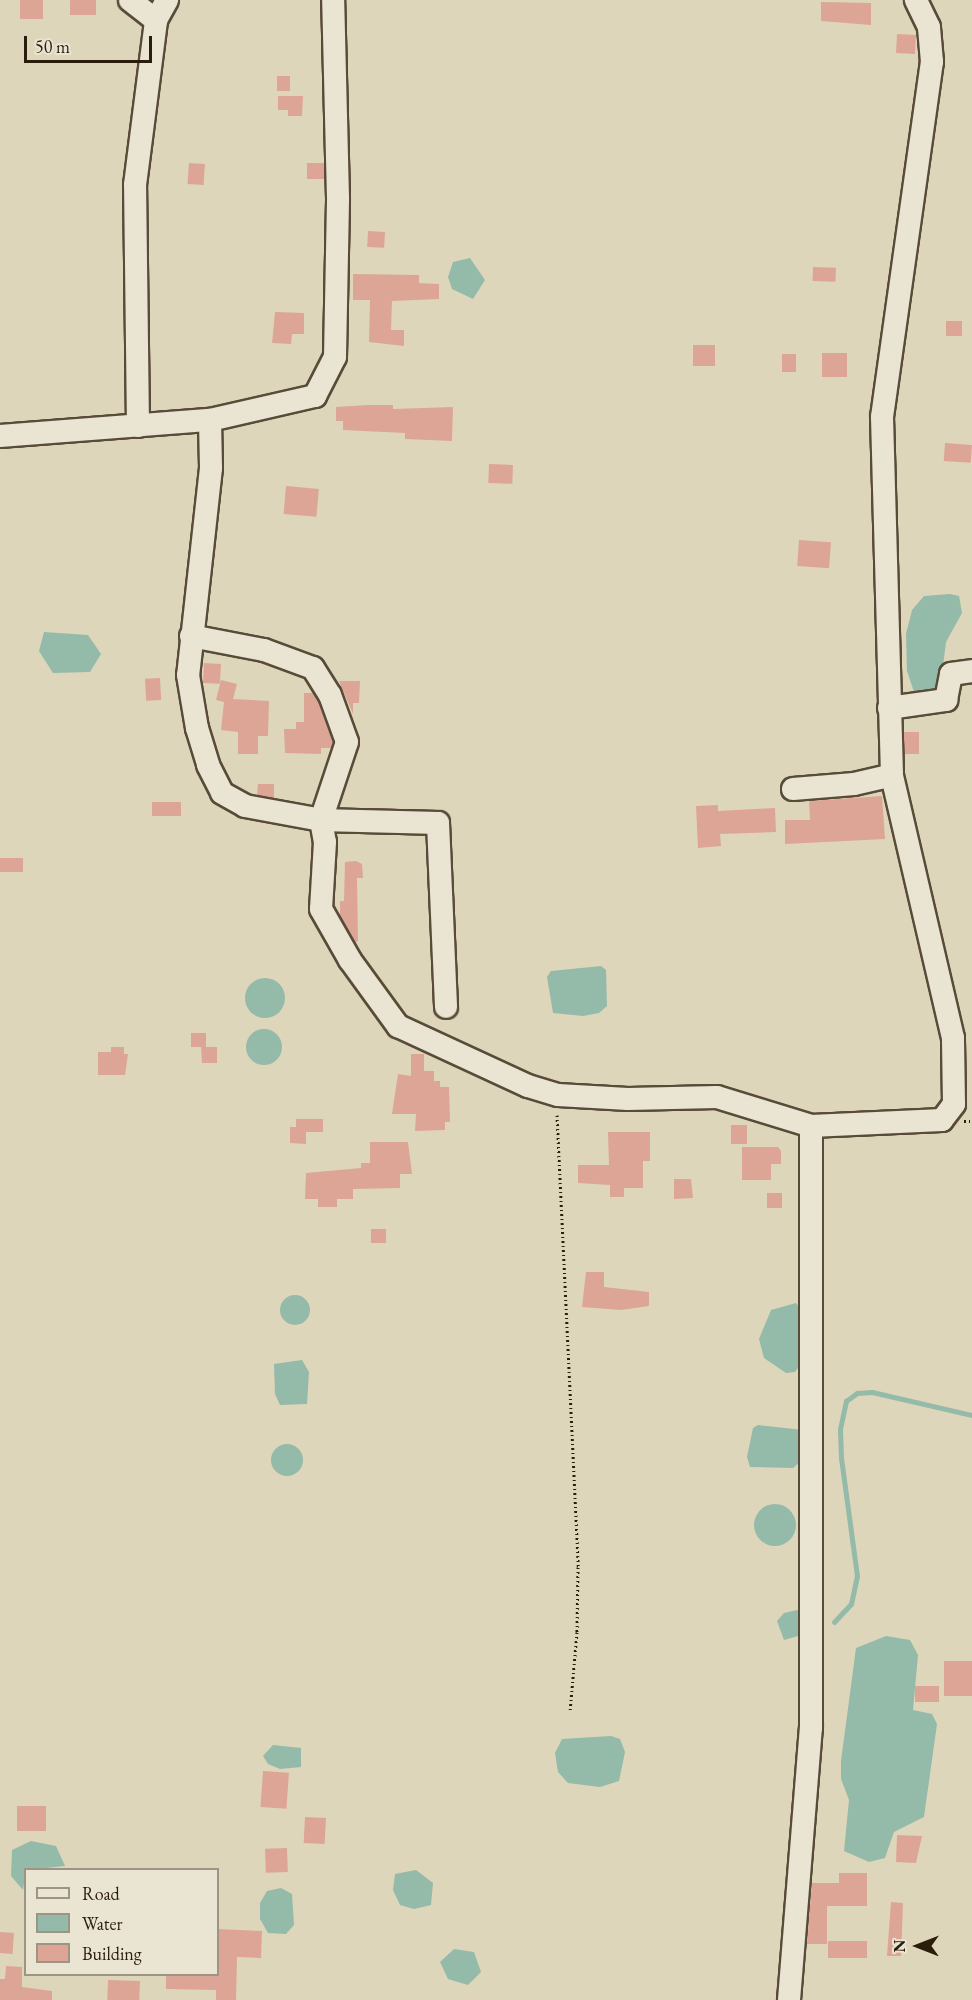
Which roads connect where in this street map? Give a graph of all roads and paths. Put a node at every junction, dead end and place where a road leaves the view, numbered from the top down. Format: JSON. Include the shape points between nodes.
{"nodes":[{"id":1,"x":129,"y":0,"type":"edge"},
{"id":2,"x":167,"y":0,"type":"edge"},
{"id":3,"x":333,"y":0,"type":"edge"},
{"id":4,"x":916,"y":0,"type":"edge"},
{"id":5,"x":156,"y":20,"type":"junction"},
{"id":6,"x":210,"y":420,"type":"junction"},
{"id":7,"x":138,"y":426,"type":"junction"},
{"id":8,"x":0,"y":436,"type":"edge"},
{"id":9,"x":191,"y":636,"type":"junction"},
{"id":10,"x":972,"y":671,"type":"edge"},
{"id":11,"x":889,"y":708,"type":"junction"},
{"id":12,"x":892,"y":776,"type":"junction"},
{"id":13,"x":793,"y":789,"type":"dead end"},
{"id":14,"x":321,"y":820,"type":"junction"},
{"id":15,"x":446,"y":1007,"type":"dead end"},
{"id":16,"x":558,"y":1095,"type":"junction"},
{"id":17,"x":811,"y":1126,"type":"junction"},
{"id":18,"x":570,"y":1712,"type":"dead end"},
{"id":19,"x":789,"y":2000,"type":"edge"}],
"edges":[{"from":1,"to":5,"type":"street"},
{"from":2,"to":5,"type":"street"},
{"from":3,"to":6,"type":"street","via":[[338,198],[335,357],[315,396]]},
{"from":4,"to":11,"type":"street","via":[[929,27],[932,62],[882,417]]},
{"from":5,"to":7,"type":"street","via":[[135,185]]},
{"from":6,"to":7,"type":"street"},
{"from":6,"to":9,"type":"street","via":[[212,468]]},
{"from":7,"to":8,"type":"street"},
{"from":9,"to":14,"type":"street","via":[[188,675],[197,728],[222,793],[245,806]]},
{"from":9,"to":14,"type":"street","via":[[264,650],[313,668],[330,695],[347,742]]},
{"from":10,"to":11,"type":"street","via":[[951,674],[946,700]]},
{"from":11,"to":12,"type":"street"},
{"from":12,"to":13,"type":"street"},
{"from":12,"to":17,"type":"street","via":[[953,1038],[954,1104],[948,1116],[936,1122]]},
{"from":14,"to":15,"type":"street","via":[[438,823]]},
{"from":14,"to":16,"type":"street","via":[[325,842],[321,909],[350,960],[398,1026],[528,1086]]},
{"from":16,"to":17,"type":"street","via":[[628,1099],[717,1097]]},
{"from":16,"to":18,"type":"path","via":[[568,1420],[578,1567]]},
{"from":17,"to":19,"type":"street","via":[[811,1728]]}]}
